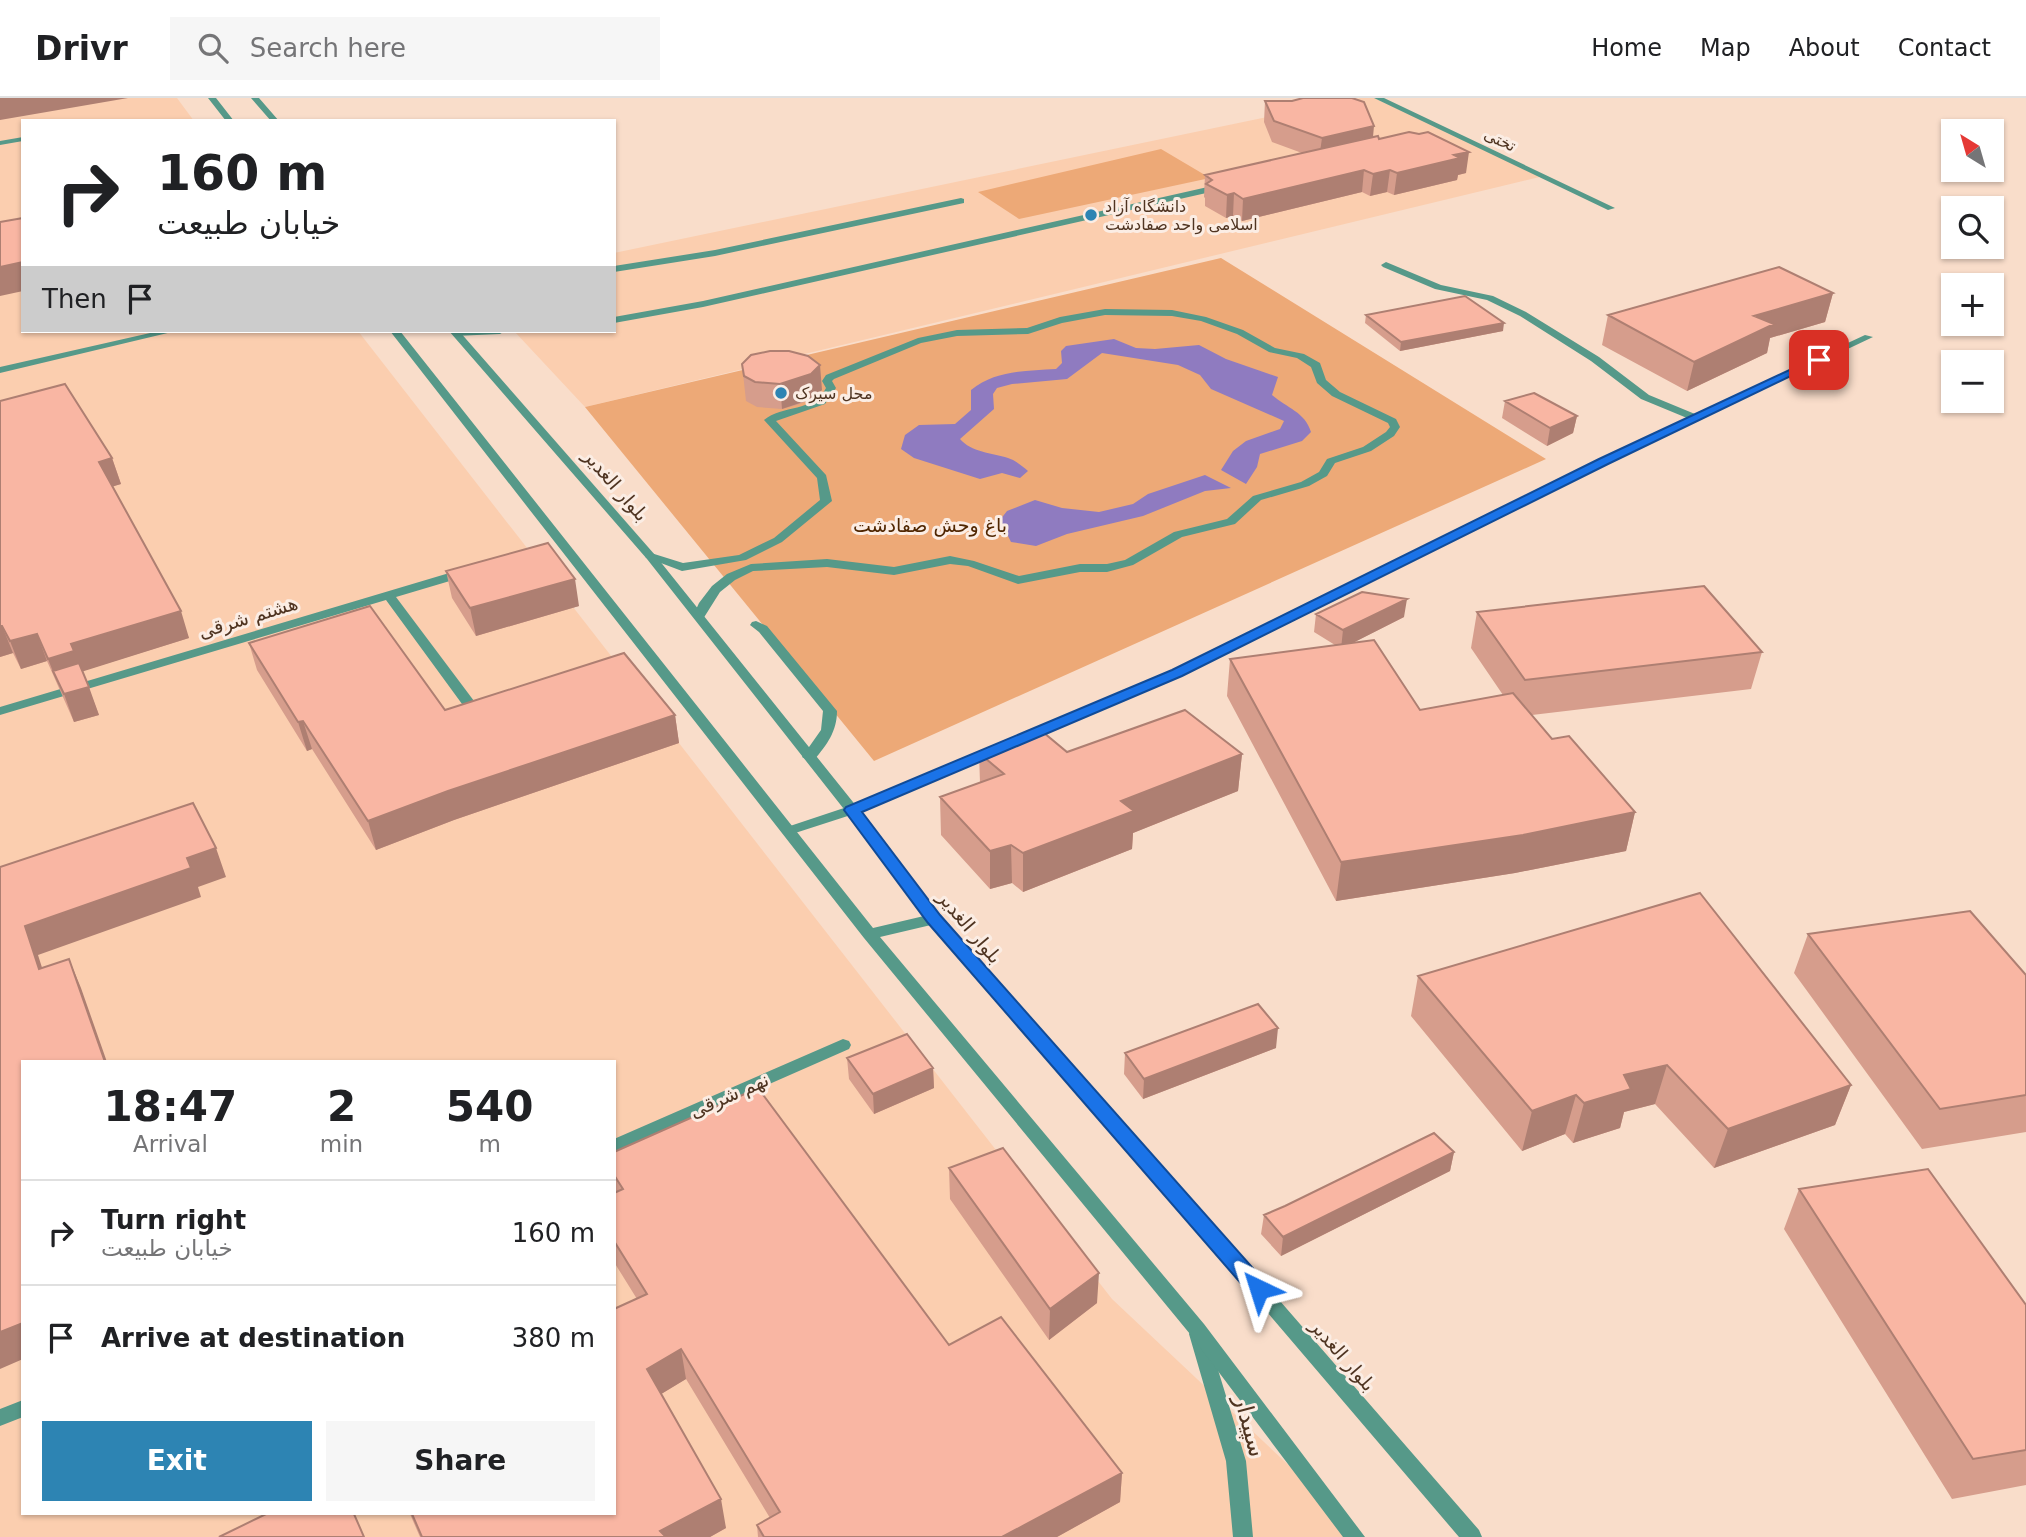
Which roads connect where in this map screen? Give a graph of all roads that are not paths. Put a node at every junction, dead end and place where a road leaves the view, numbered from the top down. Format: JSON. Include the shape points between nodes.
{"nodes":[{"id":1,"x":212,"y":98,"type":"edge"},
{"id":2,"x":255,"y":98,"type":"edge"},
{"id":3,"x":1378,"y":98,"type":"edge"},
{"id":4,"x":228,"y":119,"type":"edge"},
{"id":5,"x":273,"y":119,"type":"edge"},
{"id":6,"x":21,"y":139,"type":"edge"},
{"id":7,"x":0,"y":143,"type":"edge"},
{"id":8,"x":1235,"y":184,"type":"edge"},
{"id":9,"x":961,"y":201,"type":"dead end"},
{"id":10,"x":1611,"y":208,"type":"dead end"},
{"id":11,"x":1386,"y":265,"type":"dead end"},
{"id":12,"x":616,"y":269,"type":"edge"},
{"id":13,"x":616,"y":320,"type":"edge"},
{"id":14,"x":162,"y":333,"type":"edge"},
{"id":15,"x":397,"y":333,"type":"edge"},
{"id":16,"x":456,"y":333,"type":"edge"},
{"id":17,"x":1868,"y":337,"type":"dead end"},
{"id":18,"x":0,"y":370,"type":"edge"},
{"id":19,"x":1696,"y":418,"type":"junction"},
{"id":20,"x":651,"y":557,"type":"junction"},
{"id":21,"x":481,"y":568,"type":"edge"},
{"id":22,"x":389,"y":595,"type":"junction"},
{"id":23,"x":699,"y":616,"type":"junction"},
{"id":24,"x":756,"y":625,"type":"dead end"},
{"id":25,"x":0,"y":711,"type":"edge"},
{"id":26,"x":478,"y":716,"type":"edge"},
{"id":27,"x":809,"y":757,"type":"junction"},
{"id":28,"x":852,"y":810,"type":"junction"},
{"id":29,"x":789,"y":831,"type":"junction"},
{"id":30,"x":934,"y":919,"type":"junction"},
{"id":31,"x":869,"y":934,"type":"junction"},
{"id":32,"x":843,"y":1045,"type":"dead end"},
{"id":33,"x":616,"y":1145,"type":"edge"},
{"id":34,"x":1197,"y":1329,"type":"junction"},
{"id":35,"x":21,"y":1409,"type":"edge"},
{"id":36,"x":0,"y":1418,"type":"edge"},
{"id":37,"x":1243,"y":1537,"type":"edge"},
{"id":38,"x":1356,"y":1537,"type":"edge"},
{"id":39,"x":1472,"y":1537,"type":"edge"}],
"edges":[{"from":1,"to":4,"type":"street"},
{"from":2,"to":5,"type":"street"},
{"from":3,"to":10,"type":"street","name":"تختی"},
{"from":6,"to":7,"type":"street"},
{"from":8,"to":13,"type":"street"},
{"from":9,"to":12,"type":"street","via":[[715,253]]},
{"from":11,"to":19,"type":"street","via":[[1438,287],[1490,298],[1523,314],[1645,397]]},
{"from":14,"to":18,"type":"street"},
{"from":15,"to":29,"type":"street"},
{"from":16,"to":20,"type":"street","name":"بلوار الغدیر"},
{"from":17,"to":19,"type":"street"},
{"from":19,"to":28,"type":"street","via":[[1177,673]]},
{"from":20,"to":23,"type":"street","name":"بلوار الغدیر"},
{"from":20,"to":23,"type":"street","via":[[682,567],[742,558],[778,540],[826,501],[822,477],[769,420],[829,395],[830,377],[918,341],[957,333],[1028,331],[1105,312],[1172,313],[1203,319],[1272,350],[1300,356],[1315,365],[1321,381],[1336,394],[1395,427],[1367,449],[1331,461],[1323,474],[1305,484],[1257,498],[1231,522],[1178,534],[1129,563],[1018,580],[950,560],[894,571],[827,563],[751,568],[716,589]]},
{"from":21,"to":22,"type":"street","name":"هشتم شرقی"},
{"from":22,"to":25,"type":"street","name":"هشتم شرقی"},
{"from":22,"to":26,"type":"street"},
{"from":23,"to":27,"type":"street","name":"بلوار الغدیر"},
{"from":24,"to":27,"type":"street","via":[[830,711],[831,724],[824,740]]},
{"from":27,"to":28,"type":"street","name":"بلوار الغدیر"},
{"from":28,"to":29,"type":"street"},
{"from":28,"to":30,"type":"street","name":"بلوار الغدیر"},
{"from":29,"to":31,"type":"street"},
{"from":30,"to":31,"type":"street"},
{"from":30,"to":39,"type":"street","name":"بلوار الغدیر"},
{"from":31,"to":34,"type":"street"},
{"from":32,"to":33,"type":"street","name":"نهم شرقی"},
{"from":34,"to":37,"type":"street","name":"سپیدار","via":[[1236,1461]]},
{"from":34,"to":38,"type":"street"},
{"from":35,"to":36,"type":"street"}]}
